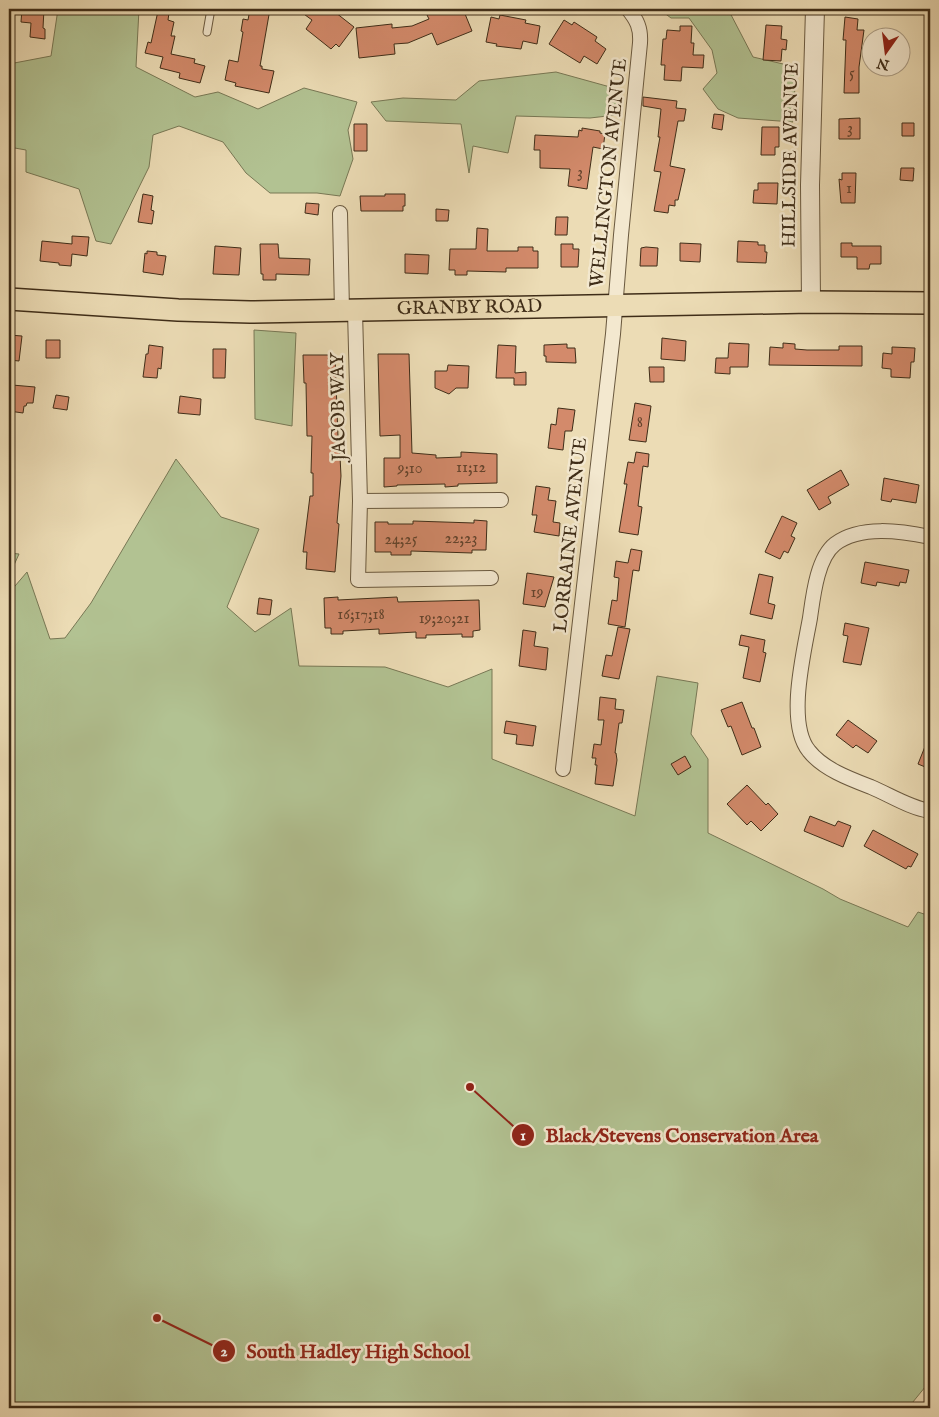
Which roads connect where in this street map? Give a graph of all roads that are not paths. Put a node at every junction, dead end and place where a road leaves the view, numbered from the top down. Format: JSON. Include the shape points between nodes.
{"nodes":[{"id":1,"x":211,"y":9,"type":"edge"},
{"id":2,"x":628,"y":9,"type":"edge"},
{"id":3,"x":815,"y":9,"type":"edge"},
{"id":4,"x":207,"y":32,"type":"dead end"},
{"id":5,"x":340,"y":213,"type":"dead end"},
{"id":6,"x":9,"y":299,"type":"edge"},
{"id":7,"x":811,"y":302,"type":"junction"},
{"id":8,"x":930,"y":303,"type":"edge"},
{"id":9,"x":615,"y":306,"type":"junction"},
{"id":10,"x":348,"y":311,"type":"junction"},
{"id":11,"x":501,"y":500,"type":"dead end"},
{"id":12,"x":360,"y":502,"type":"junction"},
{"id":13,"x":930,"y":537,"type":"edge"},
{"id":14,"x":491,"y":578,"type":"dead end"},
{"id":15,"x":563,"y":769,"type":"dead end"},
{"id":16,"x":930,"y":811,"type":"edge"}],
"edges":[{"from":1,"to":4,"type":"lane"},
{"from":2,"to":9,"type":"street","name":"WELLINGTON AVENUE","via":[[640,27],[640,43]]},
{"from":3,"to":7,"type":"street","name":"HILLSIDE AVENUE","via":[[810,185]]},
{"from":5,"to":10,"type":"street","name":"JACOB WAY"},
{"from":6,"to":10,"type":"main road","name":"GRANBY ROAD","via":[[206,311]]},
{"from":7,"to":8,"type":"main road","name":"GRANBY ROAD"},
{"from":7,"to":9,"type":"main road","name":"GRANBY ROAD"},
{"from":9,"to":10,"type":"main road","name":"GRANBY ROAD"},
{"from":9,"to":15,"type":"street","name":"LORRAINE AVENUE"},
{"from":10,"to":12,"type":"street","name":"JACOB WAY"},
{"from":11,"to":12,"type":"street"},
{"from":12,"to":14,"type":"street","name":"JACOB WAY","via":[[358,580]]},
{"from":13,"to":16,"type":"street","via":[[892,532],[861,533],[830,548],[814,591],[797,718],[804,744],[818,760],[856,781]]}]}
